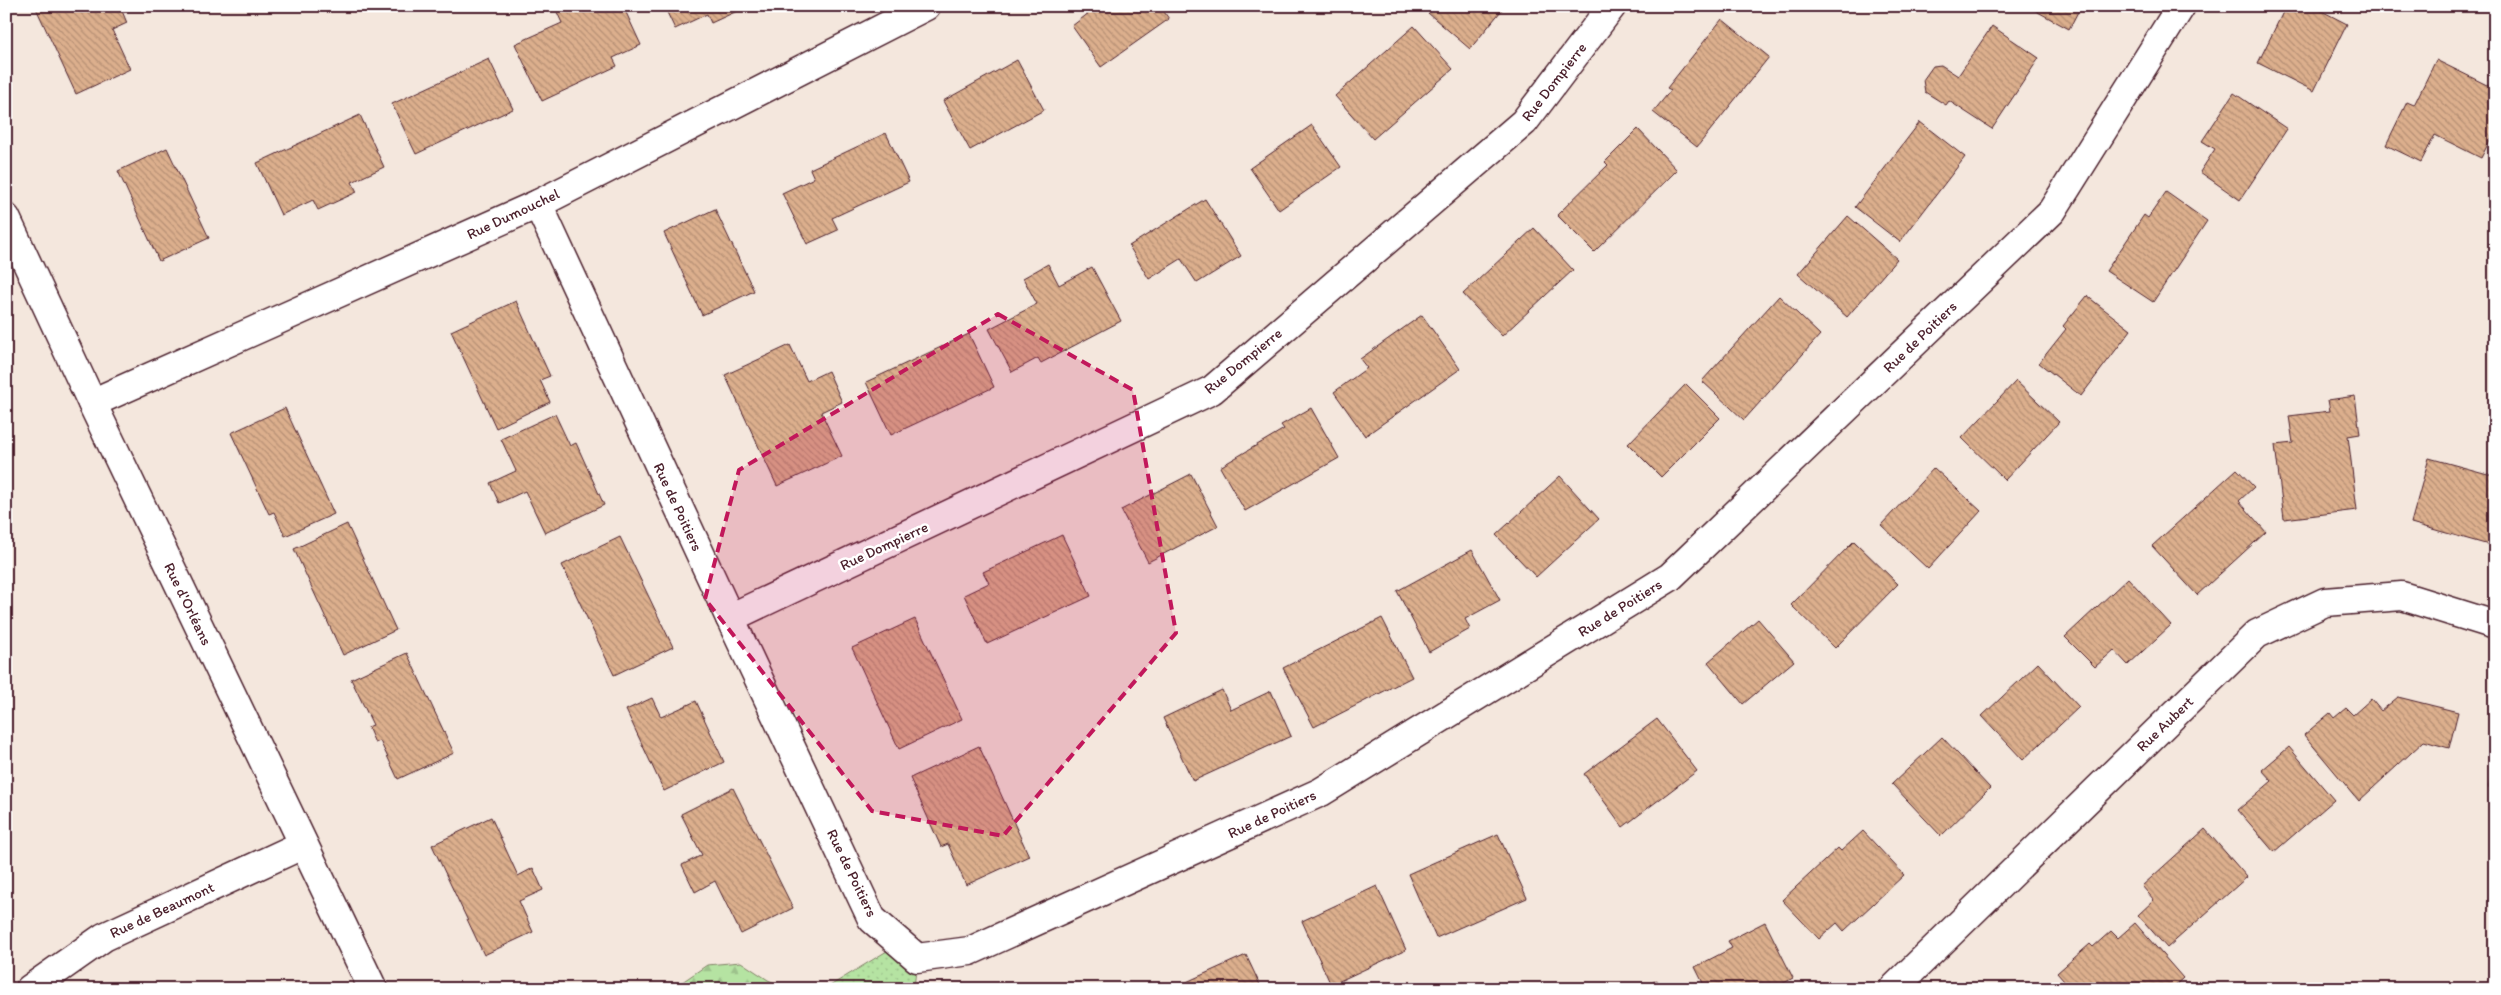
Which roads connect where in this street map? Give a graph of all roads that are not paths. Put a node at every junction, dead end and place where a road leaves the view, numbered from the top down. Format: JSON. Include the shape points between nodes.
{"nodes":[{"id":1,"x":926,"y":6,"type":"edge"},
{"id":2,"x":1612,"y":6,"type":"edge"},
{"id":3,"x":2181,"y":6,"type":"edge"},
{"id":4,"x":538,"y":204,"type":"junction"},
{"id":5,"x":6,"y":218,"type":"edge"},
{"id":6,"x":92,"y":403,"type":"junction"},
{"id":7,"x":730,"y":618,"type":"junction"},
{"id":8,"x":2495,"y":625,"type":"edge"},
{"id":9,"x":302,"y":845,"type":"junction"},
{"id":10,"x":30,"y":989,"type":"edge"},
{"id":11,"x":373,"y":989,"type":"edge"},
{"id":12,"x":1893,"y":989,"type":"edge"}],
"edges":[{"from":1,"to":4,"type":"street","name":"Rue Dumouchel"},
{"from":2,"to":7,"type":"street","name":"Rue Dompierre","via":[[1524,122],[1212,390]]},
{"from":3,"to":7,"type":"street","name":"Rue de Poitiers","via":[[2052,211],[1670,577],[1321,792],[970,951],[917,958],[872,918]]},
{"from":4,"to":6,"type":"street","name":"Rue Dumouchel"},
{"from":4,"to":7,"type":"street","name":"Rue de Poitiers"},
{"from":5,"to":6,"type":"street","name":"Rue d'Orléans"},
{"from":6,"to":9,"type":"street","name":"Rue d'Orléans"},
{"from":8,"to":12,"type":"street","name":"Rue Aubert","via":[[2402,596],[2325,602],[2257,634]]},
{"from":9,"to":10,"type":"street","name":"Rue de Beaumont","via":[[104,936]]},
{"from":9,"to":11,"type":"street","name":"Rue d'Orléans"}]}
